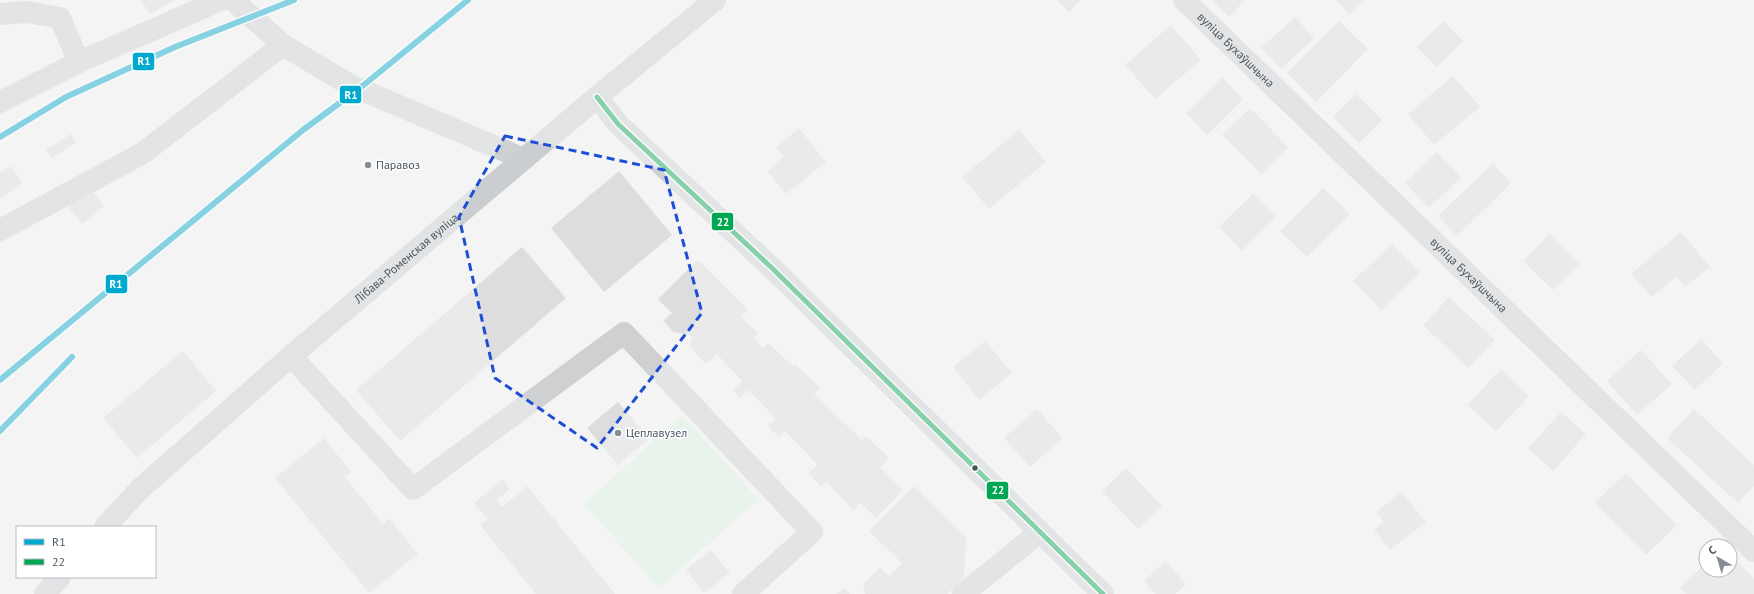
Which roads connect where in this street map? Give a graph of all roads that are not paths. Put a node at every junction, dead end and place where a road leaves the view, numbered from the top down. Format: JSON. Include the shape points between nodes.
{"nodes":[{"id":1,"x":221,"y":0,"type":"edge"},
{"id":2,"x":233,"y":0,"type":"edge"},
{"id":3,"x":716,"y":0,"type":"edge"},
{"id":4,"x":1184,"y":0,"type":"edge"},
{"id":5,"x":0,"y":14,"type":"edge"},
{"id":6,"x":283,"y":45,"type":"junction"},
{"id":7,"x":79,"y":62,"type":"junction"},
{"id":8,"x":597,"y":97,"type":"junction"},
{"id":9,"x":0,"y":102,"type":"edge"},
{"id":10,"x":524,"y":160,"type":"junction"},
{"id":11,"x":0,"y":230,"type":"edge"},
{"id":12,"x":291,"y":356,"type":"junction"},
{"id":13,"x":106,"y":526,"type":"edge"},
{"id":14,"x":1040,"y":532,"type":"junction"},
{"id":15,"x":1754,"y":551,"type":"edge"},
{"id":16,"x":59,"y":578,"type":"edge"},
{"id":17,"x":45,"y":594,"type":"edge"},
{"id":18,"x":743,"y":594,"type":"edge"},
{"id":19,"x":963,"y":594,"type":"edge"},
{"id":20,"x":1103,"y":594,"type":"edge"}],
"edges":[{"from":1,"to":7,"type":"street"},
{"from":2,"to":6,"type":"street"},
{"from":3,"to":8,"type":"main road","name":"Лібава-Роменская вуліца"},
{"from":4,"to":15,"type":"street","name":"вуліца Бухаўшчына"},
{"from":5,"to":7,"type":"street","via":[[27,12],[60,18]]},
{"from":6,"to":10,"type":"street","via":[[350,85]]},
{"from":6,"to":11,"type":"street","via":[[143,153]]},
{"from":7,"to":9,"type":"street"},
{"from":8,"to":10,"type":"main road","name":"Лібава-Роменская вуліца"},
{"from":8,"to":14,"type":"street","via":[[618,124],[773,269]]},
{"from":10,"to":12,"type":"main road","name":"Лібава-Роменская вуліца"},
{"from":12,"to":13,"type":"main road","name":"Лібава-Роменская вуліца","via":[[140,489]]},
{"from":12,"to":18,"type":"street","via":[[414,489],[624,333],[812,532]]},
{"from":14,"to":19,"type":"street"},
{"from":14,"to":20,"type":"street"},
{"from":16,"to":17,"type":"main road"}]}
